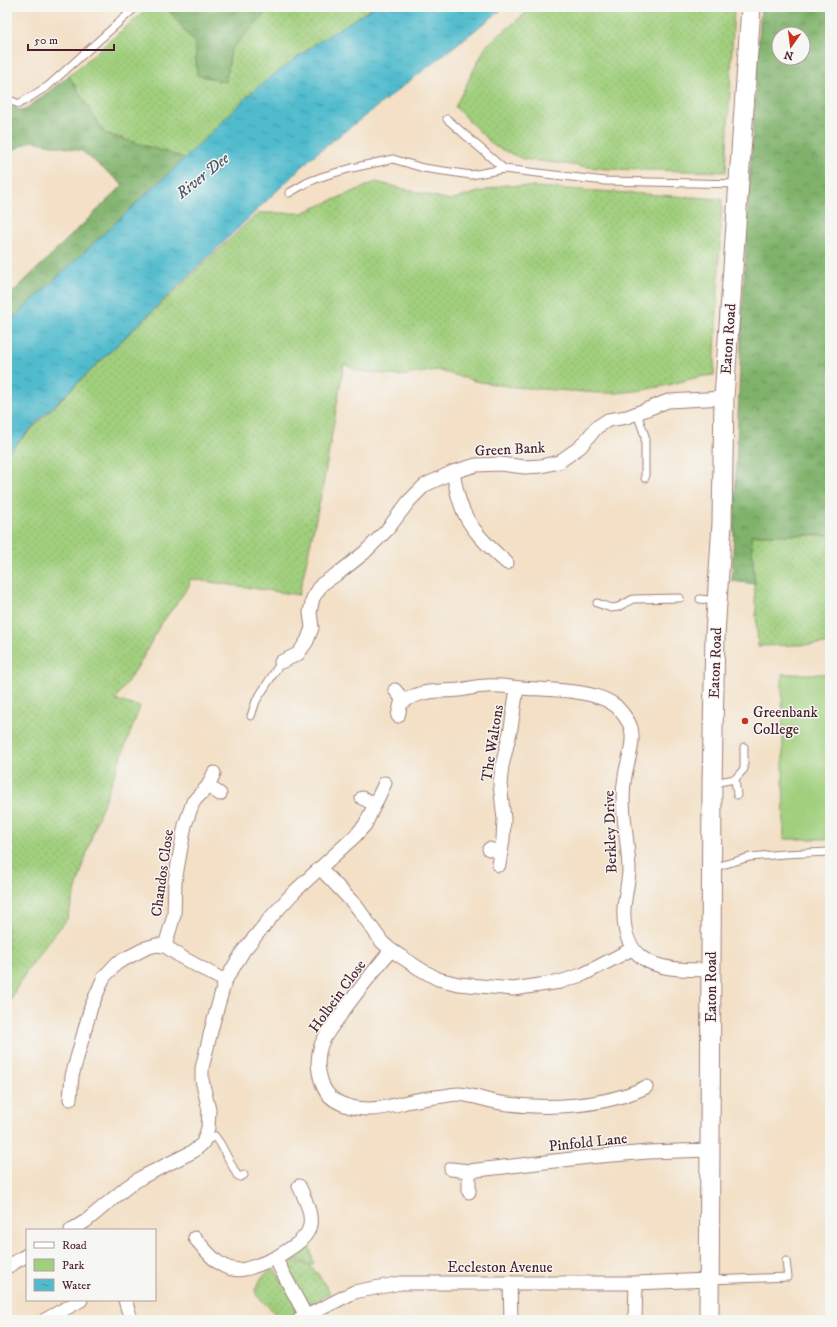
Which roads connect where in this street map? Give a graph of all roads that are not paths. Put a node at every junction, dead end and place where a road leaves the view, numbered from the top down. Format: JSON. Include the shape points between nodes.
{"nodes":[{"id":1,"x":136,"y":7,"type":"edge"},
{"id":2,"x":751,"y":7,"type":"edge"},
{"id":3,"x":7,"y":99,"type":"edge"},
{"id":4,"x":447,"y":119,"type":"dead end"},
{"id":5,"x":504,"y":169,"type":"junction"},
{"id":6,"x":739,"y":184,"type":"junction"},
{"id":7,"x":289,"y":193,"type":"dead end"},
{"id":8,"x":724,"y":398,"type":"junction"},
{"id":9,"x":637,"y":413,"type":"junction"},
{"id":10,"x":453,"y":472,"type":"junction"},
{"id":11,"x":646,"y":478,"type":"dead end"},
{"id":12,"x":507,"y":563,"type":"dead end"},
{"id":13,"x":680,"y":598,"type":"dead end"},
{"id":14,"x":597,"y":603,"type":"dead end"},
{"id":15,"x":281,"y":662,"type":"joint"},
{"id":16,"x":516,"y":688,"type":"junction"},
{"id":17,"x":395,"y":690,"type":"dead end"},
{"id":18,"x":404,"y":701,"type":"junction"},
{"id":19,"x":251,"y":716,"type":"dead end"},
{"id":20,"x":398,"y":716,"type":"dead end"},
{"id":21,"x":744,"y":747,"type":"dead end"},
{"id":22,"x":214,"y":773,"type":"dead end"},
{"id":23,"x":734,"y":779,"type":"junction"},
{"id":24,"x":712,"y":783,"type":"junction"},
{"id":25,"x":384,"y":784,"type":"dead end"},
{"id":26,"x":208,"y":786,"type":"junction"},
{"id":27,"x":220,"y":794,"type":"dead end"},
{"id":28,"x":737,"y":795,"type":"dead end"},
{"id":29,"x":362,"y":798,"type":"dead end"},
{"id":30,"x":375,"y":804,"type":"junction"},
{"id":31,"x":830,"y":852,"type":"edge"},
{"id":32,"x":498,"y":865,"type":"dead end"},
{"id":33,"x":320,"y":868,"type":"junction"},
{"id":34,"x":712,"y":868,"type":"junction"},
{"id":35,"x":165,"y":946,"type":"junction"},
{"id":36,"x":632,"y":949,"type":"junction"},
{"id":37,"x":391,"y":950,"type":"junction"},
{"id":38,"x":711,"y":970,"type":"junction"},
{"id":39,"x":225,"y":981,"type":"junction"},
{"id":40,"x":641,"y":1094,"type":"dead end"},
{"id":41,"x":70,"y":1099,"type":"dead end"},
{"id":42,"x":203,"y":1143,"type":"junction"},
{"id":43,"x":710,"y":1150,"type":"junction"},
{"id":44,"x":451,"y":1169,"type":"dead end"},
{"id":45,"x":469,"y":1171,"type":"junction"},
{"id":46,"x":244,"y":1175,"type":"dead end"},
{"id":47,"x":299,"y":1186,"type":"dead end"},
{"id":48,"x":468,"y":1192,"type":"dead end"},
{"id":49,"x":73,"y":1229,"type":"edge"},
{"id":50,"x":195,"y":1238,"type":"dead end"},
{"id":51,"x":26,"y":1257,"type":"edge"},
{"id":52,"x":275,"y":1258,"type":"junction"},
{"id":53,"x":786,"y":1261,"type":"dead end"},
{"id":54,"x":7,"y":1267,"type":"edge"},
{"id":55,"x":709,"y":1280,"type":"junction"},
{"id":56,"x":510,"y":1283,"type":"junction"},
{"id":57,"x":636,"y":1283,"type":"junction"},
{"id":58,"x":78,"y":1301,"type":"edge"},
{"id":59,"x":125,"y":1301,"type":"edge"},
{"id":60,"x":302,"y":1318,"type":"edge"},
{"id":61,"x":45,"y":1320,"type":"edge"},
{"id":62,"x":131,"y":1320,"type":"edge"},
{"id":63,"x":511,"y":1320,"type":"edge"},
{"id":64,"x":635,"y":1320,"type":"edge"},
{"id":65,"x":709,"y":1320,"type":"edge"}],
"edges":[{"from":1,"to":3,"type":"lane","via":[[48,86],[19,104]]},
{"from":2,"to":6,"type":"street","name":"Eaton Road"},
{"from":4,"to":5,"type":"lane"},
{"from":5,"to":6,"type":"lane","via":[[606,181]]},
{"from":5,"to":7,"type":"lane","via":[[471,175],[423,168],[393,159],[324,176]]},
{"from":6,"to":8,"type":"street","name":"Eaton Road"},
{"from":8,"to":9,"type":"street","name":"Green Bank","via":[[668,401]]},
{"from":8,"to":24,"type":"street","name":"Eaton Road","via":[[722,523],[708,600]]},
{"from":9,"to":10,"type":"street","name":"Green Bank","via":[[608,420],[597,427],[580,447],[559,462],[525,467],[476,465]]},
{"from":9,"to":11,"type":"lane","via":[[645,436]]},
{"from":10,"to":12,"type":"street","via":[[460,505],[465,515],[490,548]]},
{"from":10,"to":15,"type":"street","name":"Green Bank","via":[[424,485],[387,530],[364,553],[322,584],[310,612],[312,628],[307,641],[298,654]]},
{"from":13,"to":14,"type":"lane","via":[[633,599],[610,608]]},
{"from":15,"to":19,"type":"lane","via":[[256,701]]},
{"from":16,"to":18,"type":"street","name":"Berkley Drive","via":[[486,686],[432,691]]},
{"from":16,"to":32,"type":"street","name":"The Waltons","via":[[512,728],[500,784],[504,819],[495,850]]},
{"from":16,"to":36,"type":"street","name":"Berkley Drive","via":[[586,693],[615,706],[631,728],[623,802],[629,873],[624,909],[625,931]]},
{"from":17,"to":18,"type":"street"},
{"from":18,"to":20,"type":"street","via":[[401,703]]},
{"from":21,"to":23,"type":"lane","via":[[744,769]]},
{"from":22,"to":26,"type":"street","name":"Chandos Close"},
{"from":23,"to":24,"type":"lane"},
{"from":23,"to":28,"type":"lane"},
{"from":24,"to":34,"type":"street","name":"Eaton Road"},
{"from":25,"to":30,"type":"street"},
{"from":26,"to":27,"type":"street"},
{"from":26,"to":35,"type":"street","name":"Chandos Close","via":[[193,802],[185,825],[175,881],[174,915]]},
{"from":29,"to":30,"type":"street"},
{"from":30,"to":33,"type":"street","via":[[365,825]]},
{"from":31,"to":34,"type":"lane","via":[[750,857]]},
{"from":33,"to":37,"type":"street","via":[[357,907],[382,942]]},
{"from":33,"to":39,"type":"street","via":[[272,916],[244,950]]},
{"from":34,"to":38,"type":"street","name":"Eaton Road"},
{"from":35,"to":39,"type":"street"},
{"from":35,"to":41,"type":"street","via":[[146,948],[117,963],[104,977],[90,1007],[72,1076]]},
{"from":36,"to":37,"type":"street","via":[[584,974],[560,982],[513,989],[458,984],[438,979]]},
{"from":36,"to":38,"type":"street","via":[[642,958],[669,969]]},
{"from":37,"to":40,"type":"street","name":"Holbein Close","via":[[356,993],[321,1045],[318,1068],[325,1090],[340,1103],[372,1109],[434,1097],[458,1088],[500,1103],[520,1105],[569,1106]]},
{"from":38,"to":43,"type":"street","name":"Eaton Road"},
{"from":39,"to":42,"type":"street","via":[[202,1068],[209,1110],[208,1128]]},
{"from":42,"to":46,"type":"lane","via":[[214,1136],[237,1175]]},
{"from":42,"to":49,"type":"street","via":[[194,1151],[142,1177]]},
{"from":43,"to":45,"type":"street","name":"Pinfold Lane","via":[[589,1157]]},
{"from":43,"to":55,"type":"street","name":"Eaton Road"},
{"from":44,"to":45,"type":"street","name":"Pinfold Lane"},
{"from":45,"to":48,"type":"street"},
{"from":47,"to":52,"type":"street","via":[[306,1201],[310,1227],[296,1246]]},
{"from":50,"to":52,"type":"street","via":[[216,1262],[233,1270],[245,1269]]},
{"from":51,"to":54,"type":"street"},
{"from":52,"to":60,"type":"street"},
{"from":53,"to":55,"type":"lane","via":[[788,1276]]},
{"from":55,"to":57,"type":"street","name":"Eccleston Avenue"},
{"from":55,"to":65,"type":"street","name":"Eaton Road"},
{"from":56,"to":57,"type":"street","name":"Eccleston Avenue"},
{"from":56,"to":60,"type":"street","name":"Eccleston Avenue","via":[[393,1284],[354,1292]]},
{"from":56,"to":63,"type":"street"},
{"from":57,"to":64,"type":"street"},
{"from":58,"to":61,"type":"street"},
{"from":59,"to":62,"type":"street"}]}
